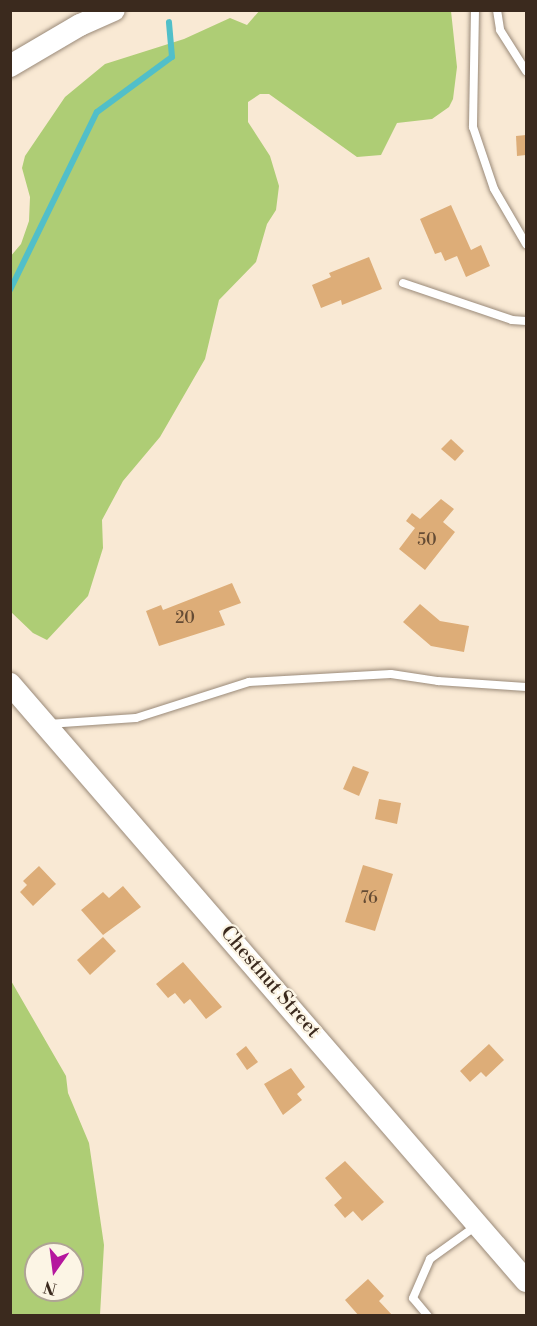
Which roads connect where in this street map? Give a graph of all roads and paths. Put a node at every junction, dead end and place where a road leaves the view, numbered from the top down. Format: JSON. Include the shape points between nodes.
{"nodes":[{"id":1,"x":114,"y":10,"type":"edge"},
{"id":2,"x":475,"y":10,"type":"edge"},
{"id":3,"x":497,"y":10,"type":"edge"},
{"id":4,"x":10,"y":66,"type":"edge"},
{"id":5,"x":526,"y":70,"type":"edge"},
{"id":6,"x":526,"y":244,"type":"edge"},
{"id":7,"x":403,"y":283,"type":"dead end"},
{"id":8,"x":526,"y":321,"type":"edge"},
{"id":9,"x":10,"y":684,"type":"edge"},
{"id":10,"x":526,"y":687,"type":"edge"},
{"id":11,"x":47,"y":724,"type":"junction"},
{"id":12,"x":478,"y":1226,"type":"junction"},
{"id":13,"x":526,"y":1281,"type":"edge"},
{"id":14,"x":429,"y":1316,"type":"edge"}],
"edges":[{"from":1,"to":4,"type":"street"},
{"from":2,"to":6,"type":"lane","via":[[473,128],[494,189]]},
{"from":3,"to":5,"type":"lane","via":[[500,30]]},
{"from":7,"to":8,"type":"lane","via":[[512,320]]},
{"from":9,"to":11,"type":"street","name":"Chestnut Street"},
{"from":10,"to":11,"type":"lane","via":[[391,674],[249,682],[136,718]]},
{"from":11,"to":12,"type":"street","name":"Chestnut Street"},
{"from":12,"to":13,"type":"street","name":"Chestnut Street"},
{"from":12,"to":14,"type":"lane","via":[[430,1260],[413,1298]]}]}
